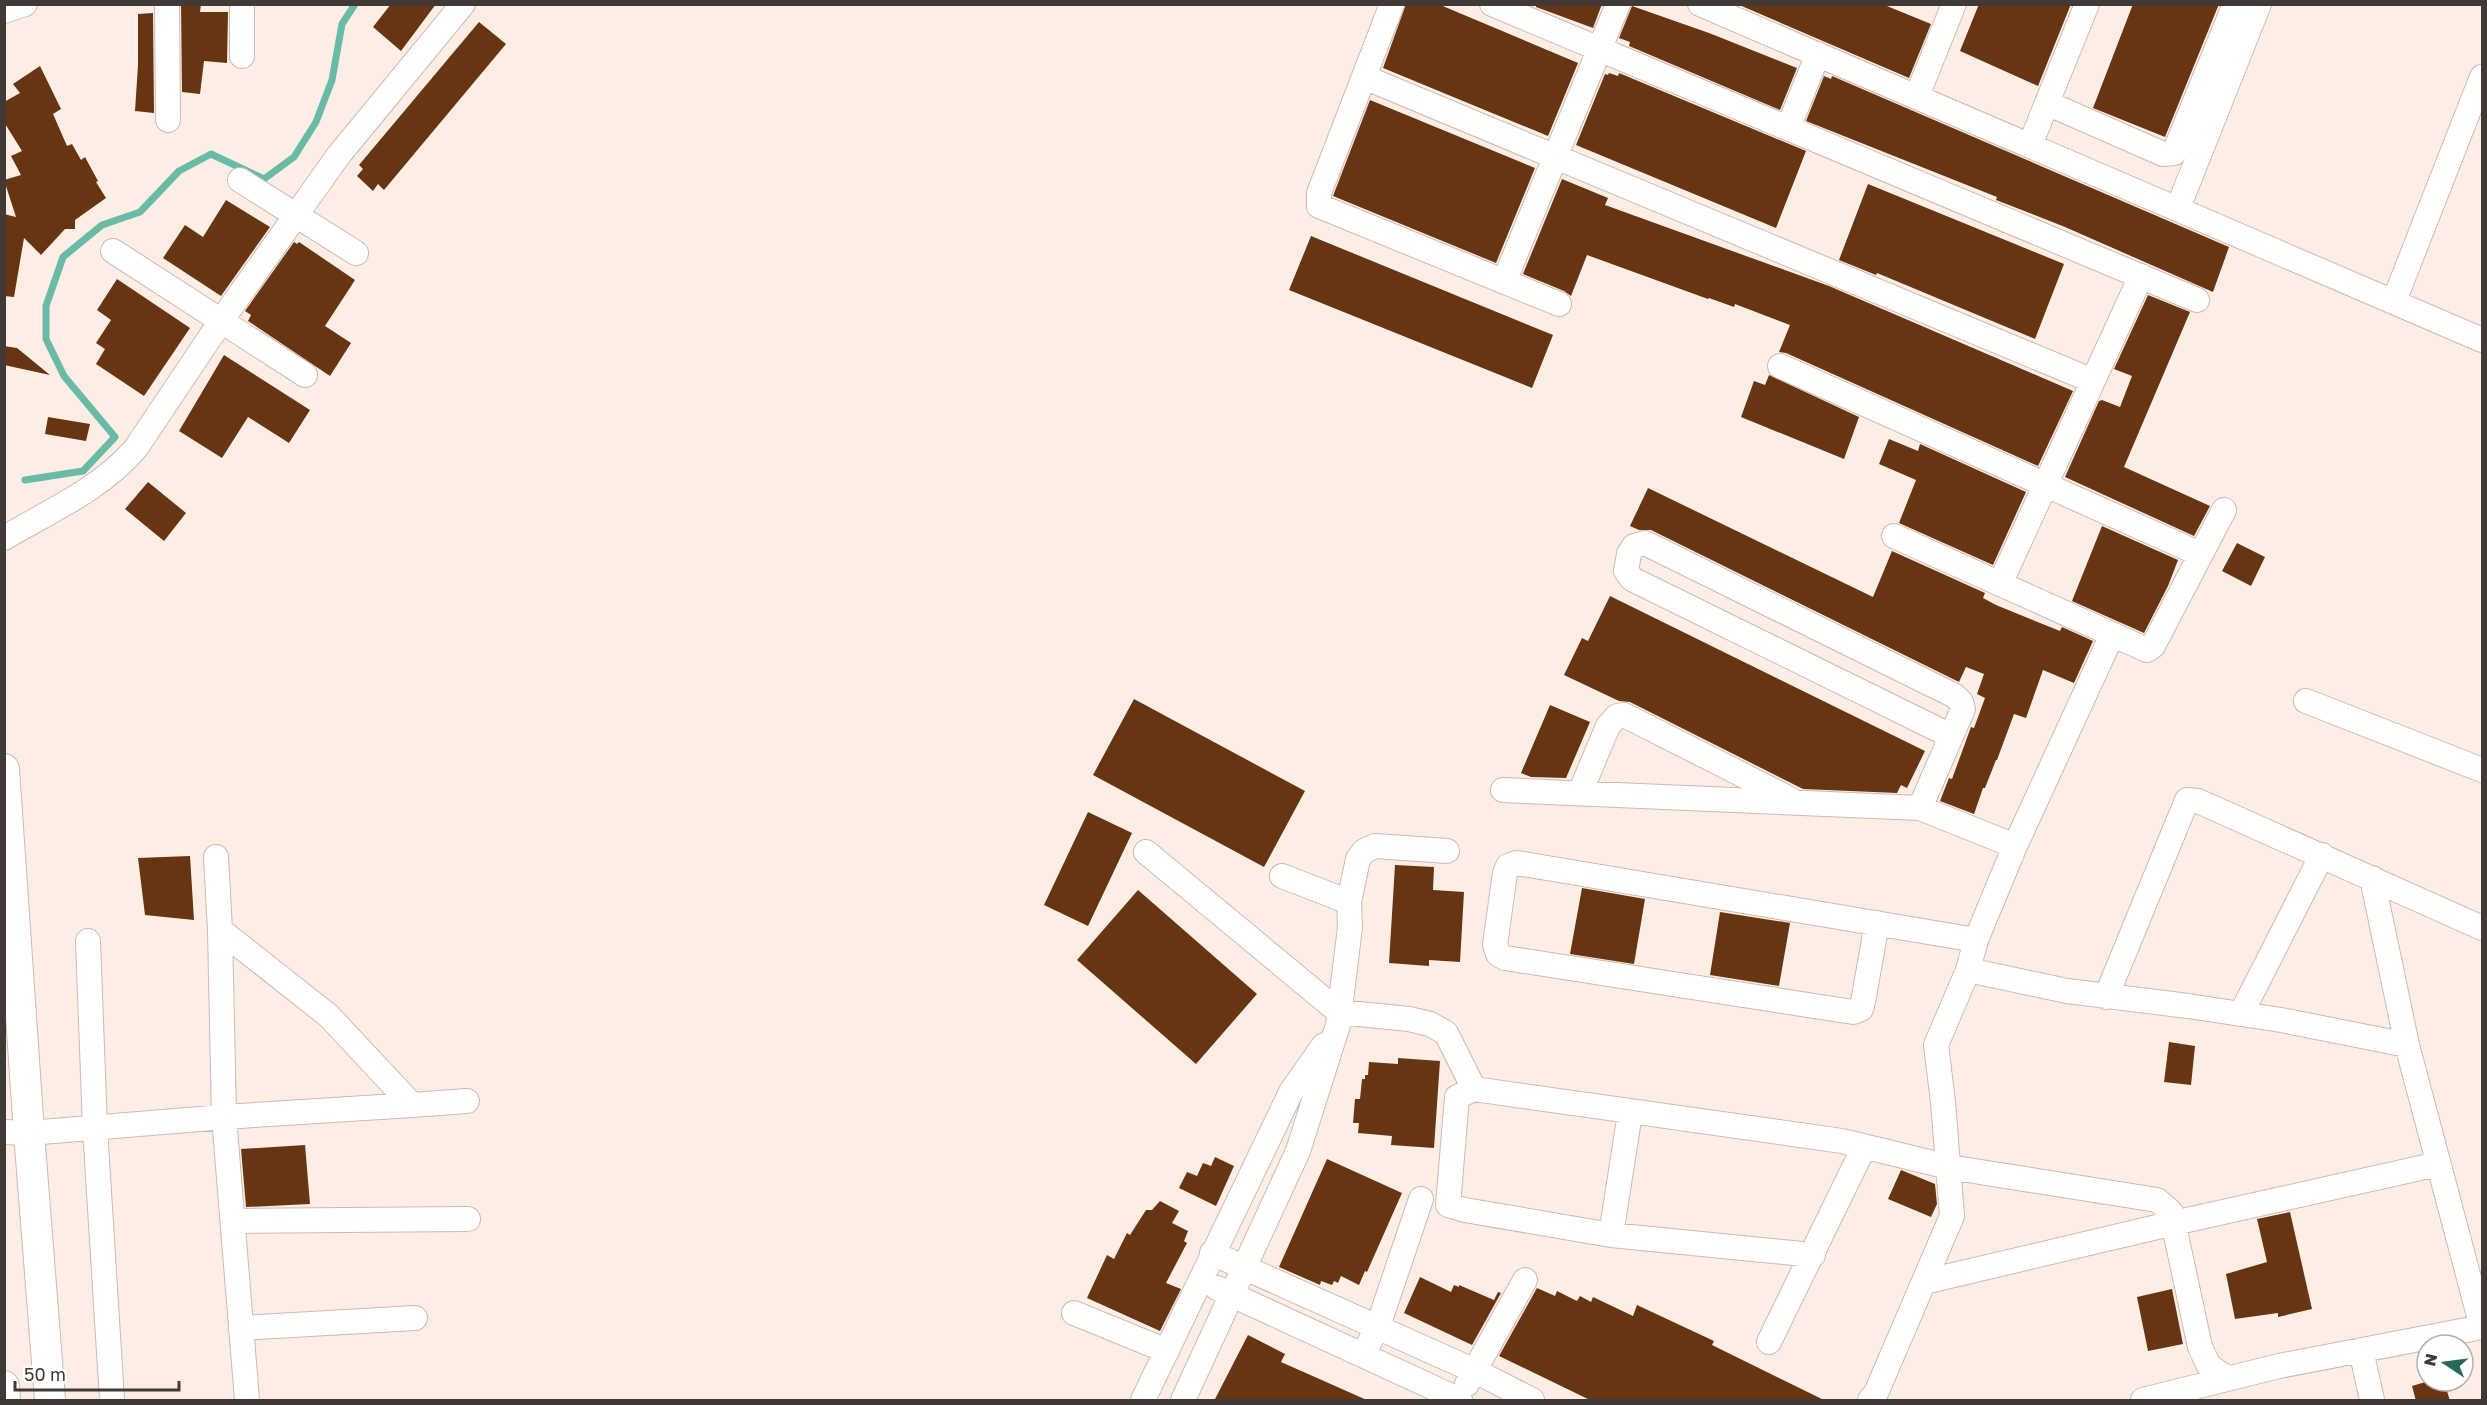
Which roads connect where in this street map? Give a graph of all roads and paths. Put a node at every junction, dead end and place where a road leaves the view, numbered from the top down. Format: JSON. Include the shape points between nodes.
{"nodes":[{"id":1,"x":25,"y":4,"type":"edge"},
{"id":2,"x":167,"y":4,"type":"edge"},
{"id":3,"x":242,"y":4,"type":"edge"},
{"id":4,"x":463,"y":4,"type":"edge"},
{"id":5,"x":1392,"y":4,"type":"edge"},
{"id":6,"x":1492,"y":4,"type":"edge"},
{"id":7,"x":1618,"y":4,"type":"edge"},
{"id":8,"x":1700,"y":4,"type":"edge"},
{"id":9,"x":1954,"y":4,"type":"edge"},
{"id":10,"x":2087,"y":4,"type":"edge"},
{"id":11,"x":2235,"y":4,"type":"edge"},
{"id":12,"x":2259,"y":4,"type":"edge"},
{"id":13,"x":4,"y":11,"type":"edge"},
{"id":14,"x":1600,"y":50,"type":"junction"},
{"id":15,"x":1818,"y":54,"type":"junction"},
{"id":16,"x":242,"y":56,"type":"dead end"},
{"id":17,"x":1364,"y":77,"type":"junction"},
{"id":18,"x":2482,"y":77,"type":"edge"},
{"id":19,"x":1917,"y":96,"type":"junction"},
{"id":20,"x":2047,"y":103,"type":"junction"},
{"id":21,"x":168,"y":120,"type":"dead end"},
{"id":22,"x":1788,"y":129,"type":"junction"},
{"id":23,"x":2030,"y":144,"type":"junction"},
{"id":24,"x":1556,"y":158,"type":"junction"},
{"id":25,"x":240,"y":180,"type":"dead end"},
{"id":26,"x":2178,"y":208,"type":"junction"},
{"id":27,"x":296,"y":215,"type":"junction"},
{"id":28,"x":114,"y":251,"type":"dead end"},
{"id":29,"x":356,"y":253,"type":"dead end"},
{"id":30,"x":2141,"y":276,"type":"junction"},
{"id":31,"x":1504,"y":282,"type":"junction"},
{"id":32,"x":2197,"y":300,"type":"dead end"},
{"id":33,"x":2394,"y":301,"type":"junction"},
{"id":34,"x":1558,"y":304,"type":"dead end"},
{"id":35,"x":221,"y":321,"type":"junction"},
{"id":36,"x":2482,"y":340,"type":"edge"},
{"id":37,"x":1780,"y":366,"type":"dead end"},
{"id":38,"x":305,"y":375,"type":"dead end"},
{"id":39,"x":2093,"y":381,"type":"junction"},
{"id":40,"x":2046,"y":485,"type":"junction"},
{"id":41,"x":2224,"y":510,"type":"dead end"},
{"id":42,"x":1894,"y":536,"type":"dead end"},
{"id":43,"x":4,"y":538,"type":"edge"},
{"id":44,"x":2200,"y":554,"type":"junction"},
{"id":45,"x":2001,"y":584,"type":"junction"},
{"id":46,"x":1772,"y":605,"type":"junction"},
{"id":47,"x":2112,"y":635,"type":"junction"},
{"id":48,"x":1757,"y":640,"type":"junction"},
{"id":49,"x":2306,"y":701,"type":"dead end"},
{"id":50,"x":1951,"y":736,"type":"junction"},
{"id":51,"x":4,"y":769,"type":"edge"},
{"id":52,"x":2482,"y":770,"type":"edge"},
{"id":53,"x":1503,"y":790,"type":"dead end"},
{"id":54,"x":1580,"y":793,"type":"junction"},
{"id":55,"x":1798,"y":803,"type":"junction"},
{"id":56,"x":1920,"y":808,"type":"junction"},
{"id":57,"x":2015,"y":846,"type":"junction"},
{"id":58,"x":1447,"y":851,"type":"dead end"},
{"id":59,"x":1146,"y":852,"type":"dead end"},
{"id":60,"x":2322,"y":855,"type":"junction"},
{"id":61,"x":216,"y":857,"type":"dead end"},
{"id":62,"x":1282,"y":876,"type":"dead end"},
{"id":63,"x":2372,"y":878,"type":"junction"},
{"id":64,"x":1349,"y":902,"type":"junction"},
{"id":65,"x":1877,"y":922,"type":"junction"},
{"id":66,"x":2482,"y":928,"type":"edge"},
{"id":67,"x":220,"y":930,"type":"junction"},
{"id":68,"x":1976,"y":939,"type":"junction"},
{"id":69,"x":88,"y":941,"type":"dead end"},
{"id":70,"x":1968,"y":970,"type":"junction"},
{"id":71,"x":2106,"y":997,"type":"junction"},
{"id":72,"x":2241,"y":1014,"type":"junction"},
{"id":73,"x":1338,"y":1018,"type":"junction"},
{"id":74,"x":2407,"y":1045,"type":"junction"},
{"id":75,"x":1474,"y":1089,"type":"junction"},
{"id":76,"x":467,"y":1101,"type":"dead end"},
{"id":77,"x":412,"y":1105,"type":"junction"},
{"id":78,"x":1630,"y":1113,"type":"junction"},
{"id":79,"x":224,"y":1117,"type":"junction"},
{"id":80,"x":95,"y":1128,"type":"junction"},
{"id":81,"x":17,"y":1132,"type":"edge"},
{"id":82,"x":1864,"y":1147,"type":"junction"},
{"id":83,"x":2438,"y":1164,"type":"junction"},
{"id":84,"x":1948,"y":1167,"type":"junction"},
{"id":85,"x":1421,"y":1199,"type":"dead end"},
{"id":86,"x":468,"y":1218,"type":"dead end"},
{"id":87,"x":232,"y":1221,"type":"junction"},
{"id":88,"x":2174,"y":1223,"type":"junction"},
{"id":89,"x":1611,"y":1235,"type":"junction"},
{"id":90,"x":1212,"y":1253,"type":"junction"},
{"id":91,"x":1813,"y":1255,"type":"junction"},
{"id":92,"x":1244,"y":1268,"type":"junction"},
{"id":93,"x":1200,"y":1280,"type":"junction"},
{"id":94,"x":1525,"y":1280,"type":"dead end"},
{"id":95,"x":1924,"y":1282,"type":"junction"},
{"id":96,"x":1232,"y":1295,"type":"junction"},
{"id":97,"x":1074,"y":1313,"type":"dead end"},
{"id":98,"x":415,"y":1318,"type":"dead end"},
{"id":99,"x":2482,"y":1327,"type":"edge"},
{"id":100,"x":241,"y":1328,"type":"junction"},
{"id":101,"x":1377,"y":1329,"type":"junction"},
{"id":102,"x":1769,"y":1342,"type":"dead end"},
{"id":103,"x":2361,"y":1350,"type":"junction"},
{"id":104,"x":1167,"y":1351,"type":"junction"},
{"id":105,"x":1362,"y":1355,"type":"junction"},
{"id":106,"x":1475,"y":1371,"type":"junction"},
{"id":107,"x":2227,"y":1378,"type":"junction"},
{"id":108,"x":4,"y":1386,"type":"edge"},
{"id":109,"x":1457,"y":1400,"type":"edge"},
{"id":110,"x":5,"y":1401,"type":"edge"},
{"id":111,"x":50,"y":1401,"type":"edge"},
{"id":112,"x":112,"y":1401,"type":"edge"},
{"id":113,"x":246,"y":1401,"type":"edge"},
{"id":114,"x":1143,"y":1401,"type":"edge"},
{"id":115,"x":1183,"y":1401,"type":"edge"},
{"id":116,"x":1532,"y":1401,"type":"edge"},
{"id":117,"x":1870,"y":1401,"type":"edge"},
{"id":118,"x":2143,"y":1401,"type":"edge"},
{"id":119,"x":2373,"y":1401,"type":"edge"}],
"edges":[{"from":1,"to":13,"type":"street"},
{"from":2,"to":21,"type":"street"},
{"from":3,"to":16,"type":"street"},
{"from":4,"to":27,"type":"street"},
{"from":5,"to":17,"type":"street"},
{"from":6,"to":14,"type":"street"},
{"from":7,"to":14,"type":"street"},
{"from":8,"to":15,"type":"street"},
{"from":9,"to":19,"type":"street"},
{"from":10,"to":20,"type":"street"},
{"from":11,"to":20,"type":"street","via":[[2174,153],[2163,154]]},
{"from":12,"to":26,"type":"street"},
{"from":14,"to":22,"type":"street"},
{"from":14,"to":24,"type":"street"},
{"from":15,"to":19,"type":"street"},
{"from":15,"to":22,"type":"street"},
{"from":17,"to":24,"type":"street"},
{"from":17,"to":31,"type":"street","via":[[1319,193],[1319,206]]},
{"from":18,"to":33,"type":"street"},
{"from":19,"to":23,"type":"street"},
{"from":20,"to":23,"type":"street"},
{"from":22,"to":30,"type":"street"},
{"from":23,"to":26,"type":"street"},
{"from":24,"to":31,"type":"street"},
{"from":24,"to":39,"type":"street"},
{"from":25,"to":27,"type":"street"},
{"from":26,"to":33,"type":"street"},
{"from":27,"to":29,"type":"street"},
{"from":27,"to":35,"type":"street"},
{"from":28,"to":35,"type":"street"},
{"from":30,"to":32,"type":"street"},
{"from":30,"to":39,"type":"street"},
{"from":31,"to":34,"type":"street"},
{"from":33,"to":36,"type":"street"},
{"from":35,"to":38,"type":"street"},
{"from":35,"to":43,"type":"street","via":[[120,467]]},
{"from":37,"to":40,"type":"street"},
{"from":39,"to":40,"type":"street"},
{"from":40,"to":44,"type":"street"},
{"from":40,"to":45,"type":"street"},
{"from":41,"to":44,"type":"street"},
{"from":42,"to":45,"type":"street"},
{"from":44,"to":47,"type":"street","via":[[2153,646],[2147,650]]},
{"from":45,"to":47,"type":"street"},
{"from":46,"to":48,"type":"street"},
{"from":46,"to":48,"type":"street","via":[[1645,543],[1634,546],[1629,554],[1626,571],[1632,579]]},
{"from":46,"to":50,"type":"street","via":[[1955,696],[1964,709]]},
{"from":47,"to":57,"type":"street"},
{"from":48,"to":50,"type":"street"},
{"from":49,"to":52,"type":"street"},
{"from":50,"to":56,"type":"street"},
{"from":51,"to":81,"type":"street"},
{"from":53,"to":54,"type":"street"},
{"from":54,"to":55,"type":"street"},
{"from":54,"to":55,"type":"street","via":[[1608,726],[1617,716],[1624,715]]},
{"from":55,"to":56,"type":"street"},
{"from":56,"to":57,"type":"street"},
{"from":57,"to":68,"type":"street"},
{"from":58,"to":64,"type":"street","via":[[1375,846],[1364,851],[1358,860]]},
{"from":59,"to":73,"type":"street"},
{"from":60,"to":63,"type":"street"},
{"from":60,"to":71,"type":"street","via":[[2198,801],[2187,800]]},
{"from":60,"to":72,"type":"street"},
{"from":61,"to":67,"type":"street"},
{"from":62,"to":64,"type":"street"},
{"from":63,"to":66,"type":"street"},
{"from":63,"to":74,"type":"street"},
{"from":64,"to":73,"type":"street","via":[[1350,927]]},
{"from":65,"to":65,"type":"street","via":[[1517,864],[1508,866],[1505,873],[1495,945],[1498,954],[1505,958],[1853,1012],[1861,1009],[1863,1002]]},
{"from":65,"to":68,"type":"street"},
{"from":67,"to":77,"type":"street","via":[[329,1016]]},
{"from":67,"to":79,"type":"street"},
{"from":68,"to":70,"type":"street"},
{"from":69,"to":80,"type":"street"},
{"from":70,"to":71,"type":"street"},
{"from":70,"to":84,"type":"street","via":[[1936,1045]]},
{"from":71,"to":72,"type":"street"},
{"from":72,"to":74,"type":"street"},
{"from":73,"to":75,"type":"street","via":[[1409,1018],[1430,1024],[1446,1034]]},
{"from":73,"to":90,"type":"street","via":[[1291,1092]]},
{"from":73,"to":92,"type":"street","via":[[1298,1151]]},
{"from":74,"to":83,"type":"street"},
{"from":75,"to":78,"type":"street"},
{"from":75,"to":89,"type":"street","via":[[1457,1097],[1448,1205]]},
{"from":76,"to":77,"type":"street"},
{"from":77,"to":79,"type":"street"},
{"from":78,"to":82,"type":"street"},
{"from":78,"to":89,"type":"street"},
{"from":79,"to":80,"type":"street"},
{"from":79,"to":87,"type":"street"},
{"from":80,"to":81,"type":"street"},
{"from":80,"to":112,"type":"street"},
{"from":81,"to":111,"type":"street"},
{"from":82,"to":84,"type":"street"},
{"from":82,"to":91,"type":"street"},
{"from":83,"to":88,"type":"street"},
{"from":83,"to":99,"type":"street"},
{"from":84,"to":88,"type":"street","via":[[2157,1200],[2171,1212]]},
{"from":84,"to":95,"type":"street","via":[[1952,1216]]},
{"from":85,"to":101,"type":"street"},
{"from":86,"to":87,"type":"street"},
{"from":87,"to":100,"type":"street"},
{"from":88,"to":95,"type":"street"},
{"from":88,"to":107,"type":"street","via":[[2200,1347],[2209,1366]]},
{"from":89,"to":91,"type":"street"},
{"from":90,"to":92,"type":"street"},
{"from":90,"to":93,"type":"street"},
{"from":91,"to":102,"type":"street"},
{"from":92,"to":96,"type":"street"},
{"from":92,"to":101,"type":"street"},
{"from":93,"to":96,"type":"street"},
{"from":93,"to":104,"type":"street"},
{"from":94,"to":106,"type":"street"},
{"from":95,"to":117,"type":"street"},
{"from":96,"to":105,"type":"street"},
{"from":96,"to":115,"type":"street"},
{"from":97,"to":104,"type":"street"},
{"from":98,"to":100,"type":"street"},
{"from":99,"to":103,"type":"street"},
{"from":100,"to":113,"type":"street"},
{"from":101,"to":105,"type":"street"},
{"from":101,"to":106,"type":"street"},
{"from":103,"to":107,"type":"street"},
{"from":103,"to":119,"type":"street"},
{"from":104,"to":114,"type":"street"},
{"from":105,"to":109,"type":"street"},
{"from":106,"to":109,"type":"street"},
{"from":106,"to":116,"type":"street"},
{"from":107,"to":118,"type":"street"},
{"from":108,"to":110,"type":"street"}]}
